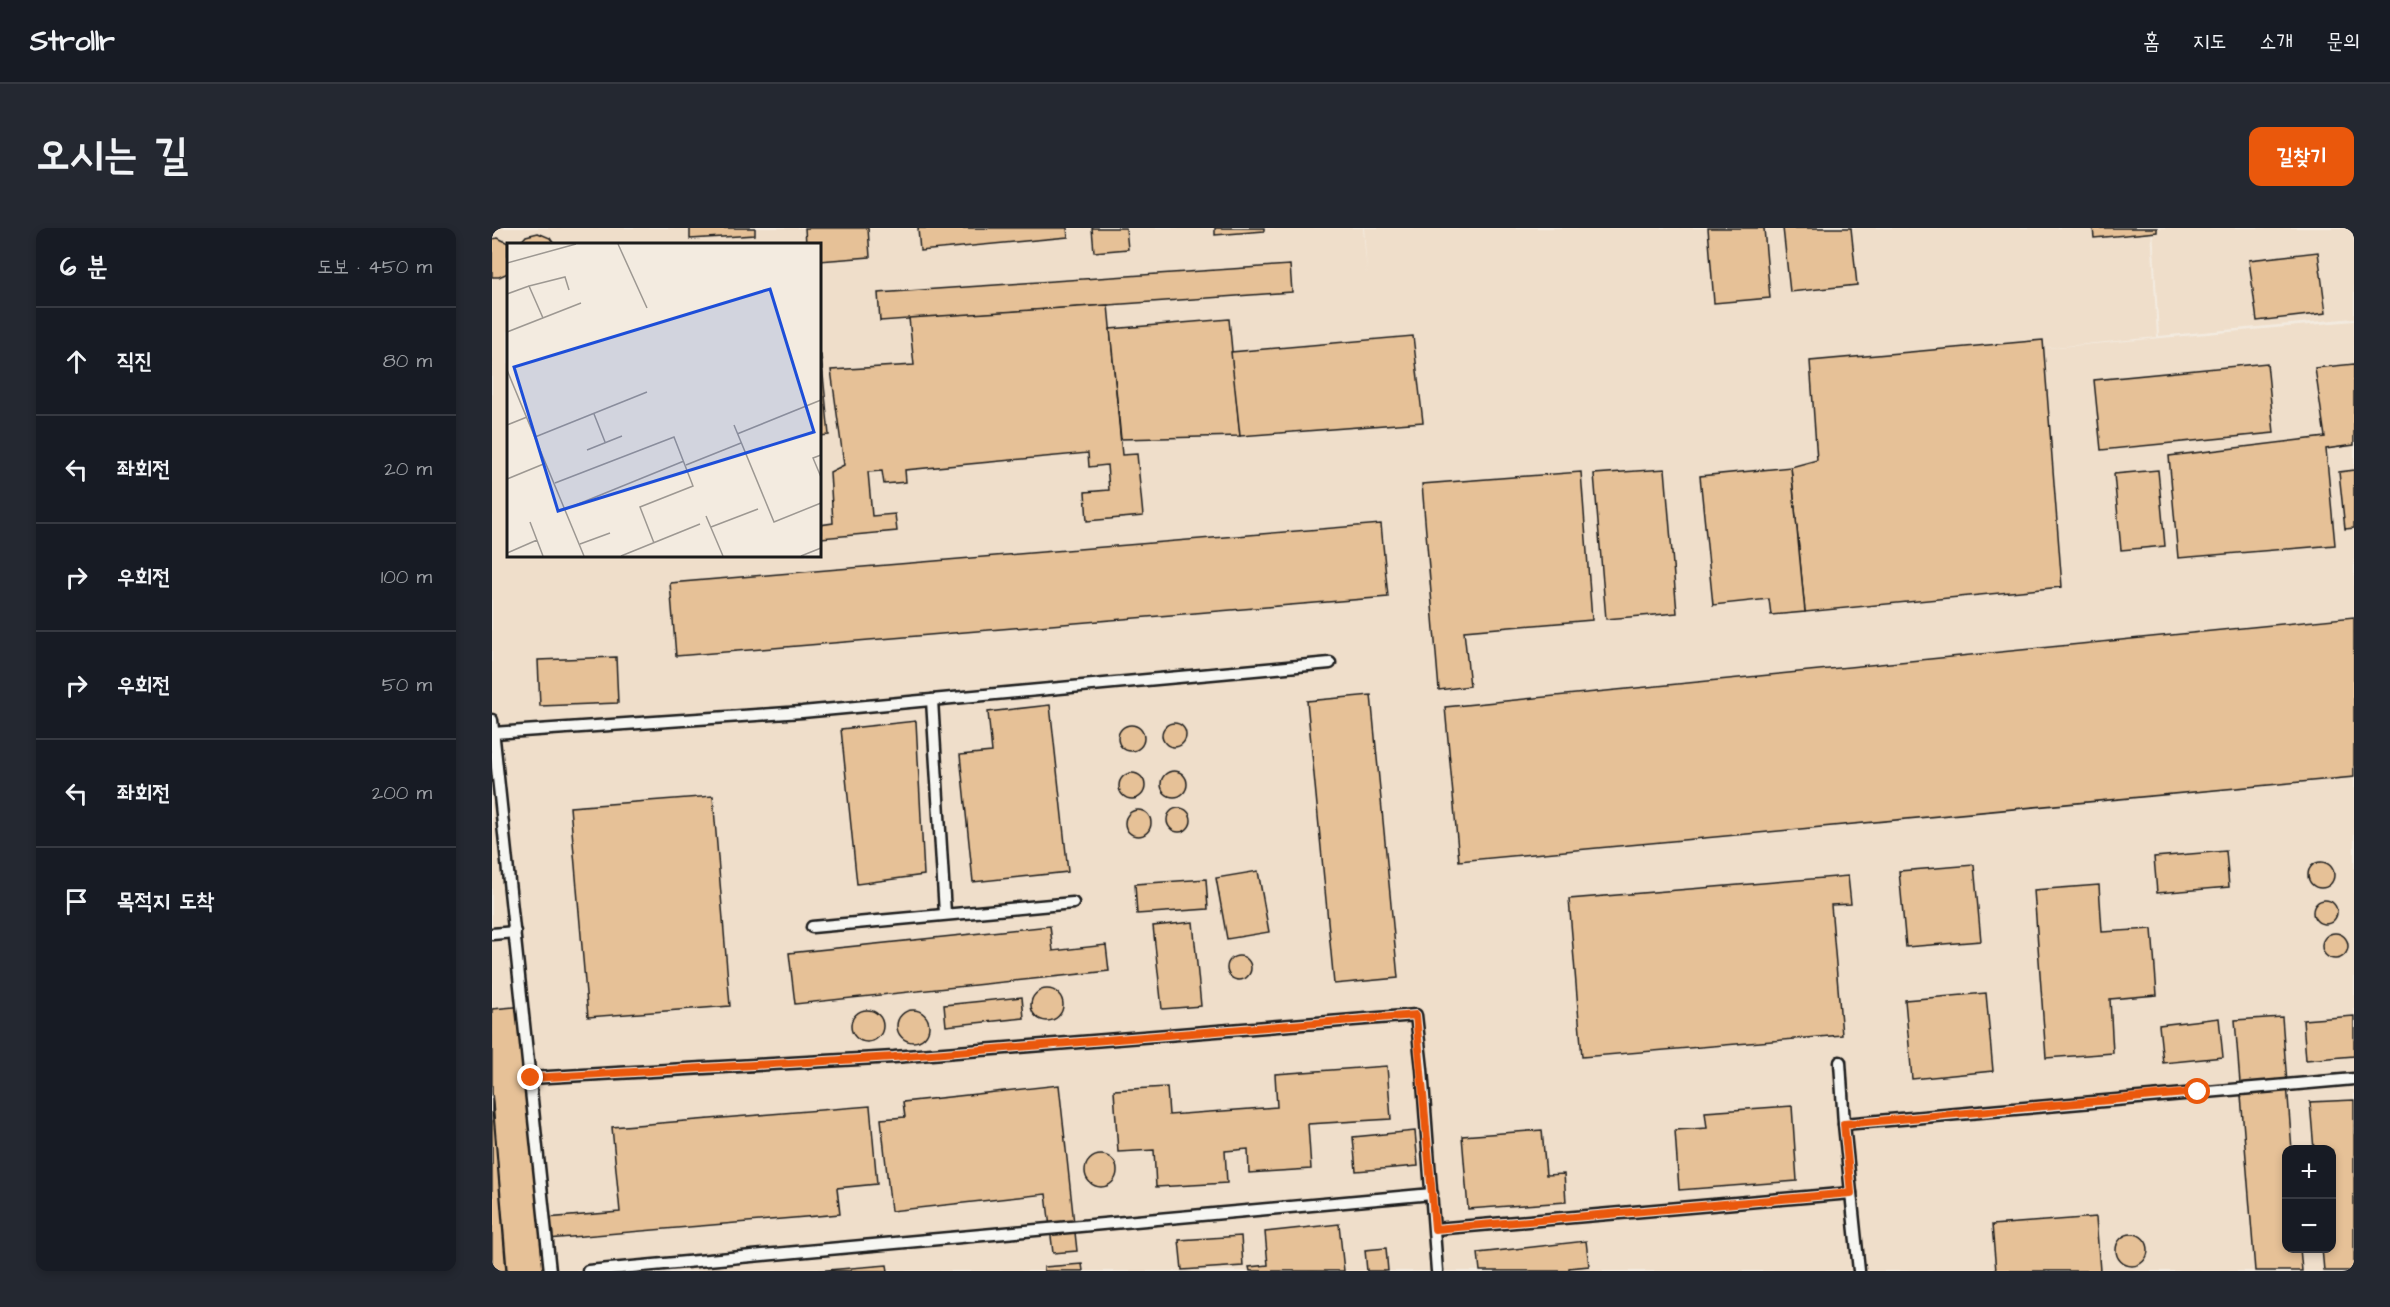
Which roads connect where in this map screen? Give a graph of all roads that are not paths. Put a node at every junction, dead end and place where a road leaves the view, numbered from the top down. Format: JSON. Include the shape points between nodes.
{"nodes":[{"id":1,"x":1330,"y":663,"type":"dead end"},
{"id":2,"x":932,"y":700,"type":"junction"},
{"id":3,"x":492,"y":720,"type":"edge"},
{"id":4,"x":494,"y":733,"type":"junction"},
{"id":5,"x":1073,"y":903,"type":"dead end"},
{"id":6,"x":945,"y":913,"type":"junction"},
{"id":7,"x":812,"y":927,"type":"dead end"},
{"id":8,"x":515,"y":932,"type":"junction"},
{"id":9,"x":492,"y":934,"type":"edge"},
{"id":10,"x":1840,"y":1062,"type":"dead end"},
{"id":11,"x":531,"y":1078,"type":"junction"},
{"id":12,"x":2354,"y":1079,"type":"edge"},
{"id":13,"x":1844,"y":1124,"type":"junction"},
{"id":14,"x":1851,"y":1193,"type":"junction"},
{"id":15,"x":1432,"y":1194,"type":"junction"},
{"id":16,"x":1435,"y":1229,"type":"junction"},
{"id":17,"x":550,"y":1271,"type":"edge"},
{"id":18,"x":588,"y":1271,"type":"edge"},
{"id":19,"x":1437,"y":1271,"type":"edge"},
{"id":20,"x":1859,"y":1271,"type":"edge"}],
"edges":[{"from":1,"to":2,"type":"lane"},
{"from":2,"to":4,"type":"lane"},
{"from":2,"to":6,"type":"lane"},
{"from":3,"to":4,"type":"lane"},
{"from":4,"to":8,"type":"lane"},
{"from":5,"to":6,"type":"lane"},
{"from":6,"to":7,"type":"lane"},
{"from":8,"to":9,"type":"lane"},
{"from":8,"to":11,"type":"lane"},
{"from":10,"to":13,"type":"lane"},
{"from":11,"to":15,"type":"lane","via":[[894,1057],[1416,1015]]},
{"from":11,"to":17,"type":"lane"},
{"from":12,"to":13,"type":"lane"},
{"from":13,"to":14,"type":"lane"},
{"from":14,"to":16,"type":"lane"},
{"from":14,"to":20,"type":"lane"},
{"from":15,"to":16,"type":"lane"},
{"from":15,"to":18,"type":"lane"},
{"from":16,"to":19,"type":"lane"}]}
